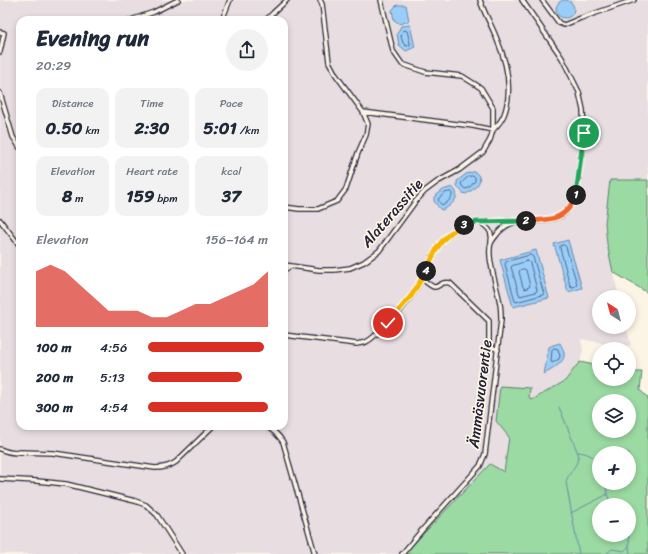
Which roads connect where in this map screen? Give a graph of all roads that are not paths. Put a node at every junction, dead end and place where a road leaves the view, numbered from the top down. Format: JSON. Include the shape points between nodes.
{"nodes":[{"id":1,"x":178,"y":0,"type":"edge"},
{"id":2,"x":230,"y":0,"type":"edge"},
{"id":3,"x":287,"y":0,"type":"edge"},
{"id":4,"x":320,"y":0,"type":"edge"},
{"id":5,"x":381,"y":0,"type":"edge"},
{"id":6,"x":480,"y":0,"type":"edge"},
{"id":7,"x":522,"y":0,"type":"edge"},
{"id":8,"x":542,"y":0,"type":"edge"},
{"id":9,"x":634,"y":0,"type":"edge"},
{"id":10,"x":142,"y":16,"type":"edge"},
{"id":11,"x":224,"y":16,"type":"edge"},
{"id":12,"x":270,"y":16,"type":"edge"},
{"id":13,"x":2,"y":33,"type":"edge"},
{"id":14,"x":0,"y":52,"type":"edge"},
{"id":15,"x":0,"y":93,"type":"edge"},
{"id":16,"x":363,"y":112,"type":"junction"},
{"id":17,"x":493,"y":130,"type":"junction"},
{"id":18,"x":16,"y":142,"type":"edge"},
{"id":19,"x":288,"y":208,"type":"edge"},
{"id":20,"x":0,"y":220,"type":"edge"},
{"id":21,"x":480,"y":222,"type":"junction"},
{"id":22,"x":518,"y":222,"type":"junction"},
{"id":23,"x":16,"y":241,"type":"edge"},
{"id":24,"x":491,"y":244,"type":"junction"},
{"id":25,"x":288,"y":266,"type":"edge"},
{"id":26,"x":291,"y":266,"type":"junction"},
{"id":27,"x":288,"y":268,"type":"edge"},
{"id":28,"x":422,"y":279,"type":"junction"},
{"id":29,"x":288,"y":335,"type":"edge"},
{"id":30,"x":498,"y":350,"type":"junction"},
{"id":31,"x":209,"y":430,"type":"edge"},
{"id":32,"x":273,"y":430,"type":"edge"},
{"id":33,"x":0,"y":449,"type":"edge"},
{"id":34,"x":0,"y":479,"type":"edge"},
{"id":35,"x":182,"y":554,"type":"edge"},
{"id":36,"x":314,"y":554,"type":"edge"},
{"id":37,"x":402,"y":554,"type":"edge"}],
"edges":[{"from":1,"to":10,"type":"street"},
{"from":2,"to":11,"type":"street"},
{"from":3,"to":12,"type":"street"},
{"from":4,"to":16,"type":"street","via":[[329,62]]},
{"from":5,"to":17,"type":"street","name":"Alaterassitie","via":[[394,51],[402,64],[425,72],[462,76],[481,88],[493,108]]},
{"from":6,"to":17,"type":"street","via":[[502,52],[507,71],[508,100],[505,113]]},
{"from":7,"to":22,"type":"street","via":[[562,58],[574,82],[583,110],[584,133],[576,193],[568,210],[548,220]]},
{"from":8,"to":9,"type":"street","via":[[559,23],[564,25]]},
{"from":13,"to":14,"type":"street"},
{"from":15,"to":18,"type":"street"},
{"from":16,"to":17,"type":"street"},
{"from":16,"to":19,"type":"street","via":[[368,124],[366,135],[346,189],[337,201],[318,210]]},
{"from":17,"to":26,"type":"street","name":"Alaterassitie","via":[[483,152],[425,191],[379,251],[364,262],[350,268],[334,270]]},
{"from":20,"to":23,"type":"street"},
{"from":21,"to":22,"type":"street"},
{"from":21,"to":24,"type":"street","name":"Ämmäsvuorentie","via":[[491,233]]},
{"from":21,"to":28,"type":"street","via":[[469,223],[453,230],[436,249]]},
{"from":22,"to":24,"type":"street","via":[[504,228]]},
{"from":24,"to":30,"type":"street","name":"Ämmäsvuorentie","via":[[490,258],[501,320]]},
{"from":25,"to":26,"type":"street","name":"Alaterassitie"},
{"from":26,"to":27,"type":"street"},
{"from":28,"to":29,"type":"street","via":[[388,323],[366,342],[357,344]]},
{"from":28,"to":30,"type":"street","via":[[433,287],[444,282],[450,283],[488,321],[490,346]]},
{"from":30,"to":37,"type":"street","name":"Ämmäsvuorentie","via":[[485,454],[480,466]]},
{"from":31,"to":33,"type":"street","via":[[176,462],[166,467],[155,468],[53,453],[9,453]]},
{"from":32,"to":36,"type":"street","via":[[283,442]]},
{"from":34,"to":35,"type":"street","via":[[66,484],[146,505],[157,515]]}]}
